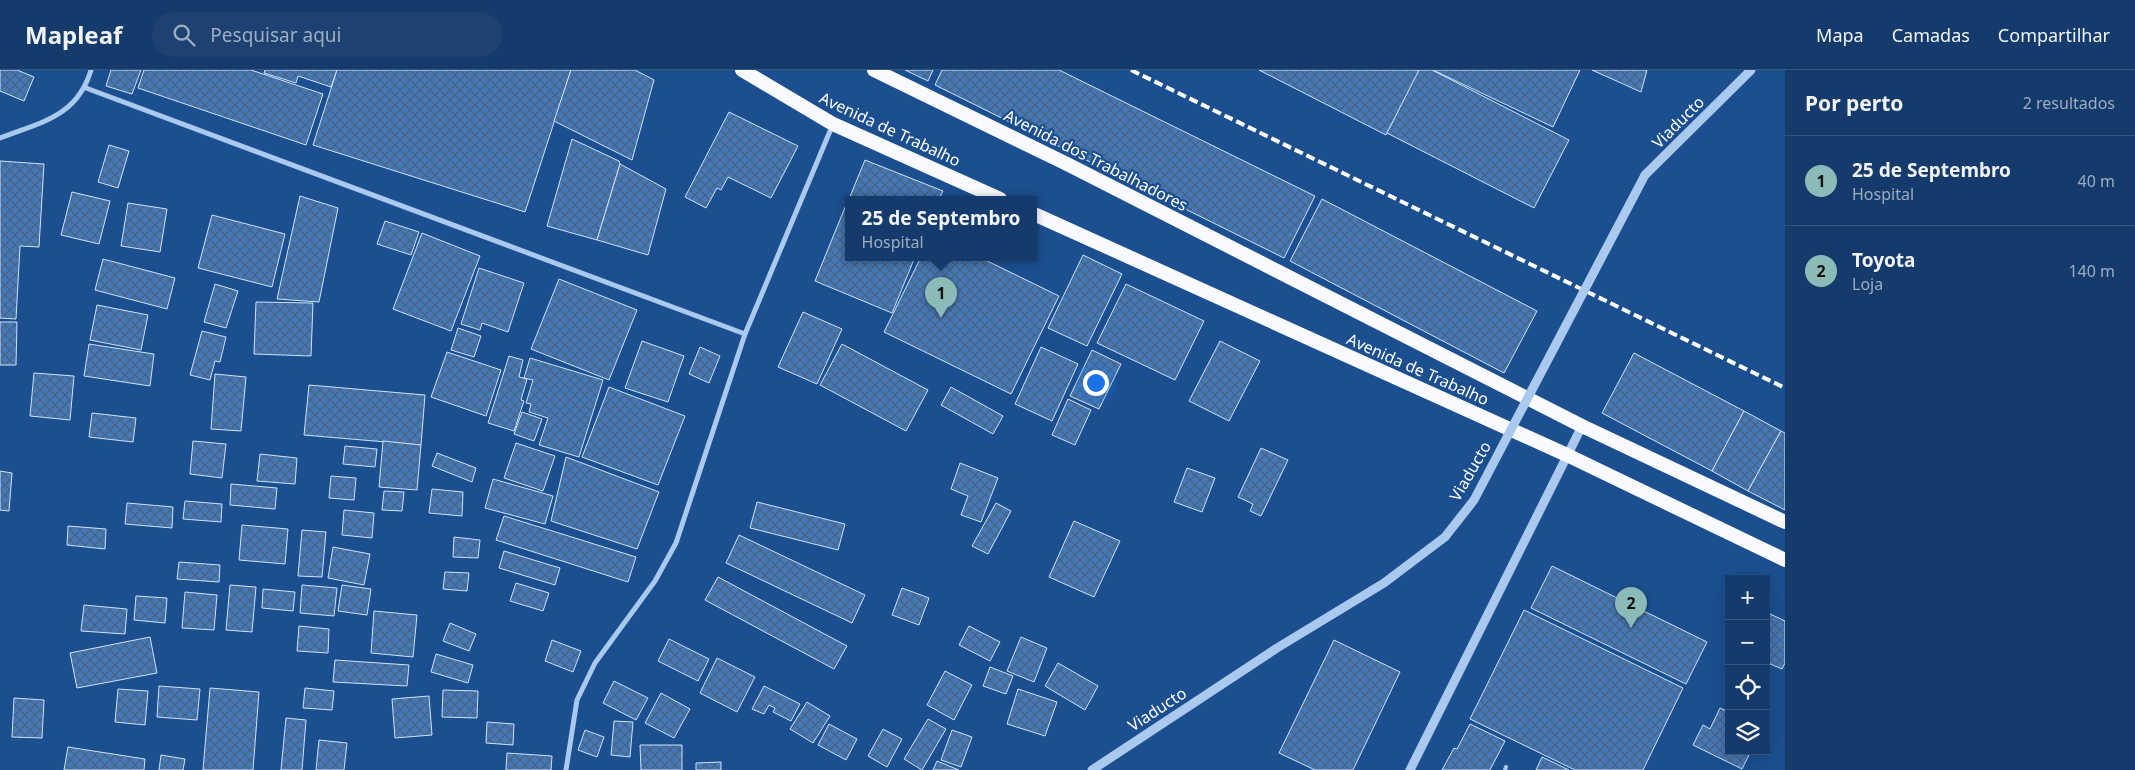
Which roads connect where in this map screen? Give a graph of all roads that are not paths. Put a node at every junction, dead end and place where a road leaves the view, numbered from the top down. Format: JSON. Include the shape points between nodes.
{"nodes":[{"id":1,"x":91,"y":70,"type":"edge"},
{"id":2,"x":742,"y":70,"type":"edge"},
{"id":3,"x":874,"y":70,"type":"edge"},
{"id":4,"x":1751,"y":70,"type":"edge"},
{"id":5,"x":86,"y":88,"type":"junction"},
{"id":6,"x":833,"y":124,"type":"junction"},
{"id":7,"x":0,"y":138,"type":"edge"},
{"id":8,"x":993,"y":196,"type":"edge"},
{"id":9,"x":1037,"y":215,"type":"edge"},
{"id":10,"x":1301,"y":283,"type":"joint"},
{"id":11,"x":745,"y":334,"type":"junction"},
{"id":12,"x":1582,"y":426,"type":"junction"},
{"id":13,"x":1567,"y":455,"type":"junction"},
{"id":14,"x":1785,"y":522,"type":"edge"},
{"id":15,"x":1785,"y":560,"type":"edge"},
{"id":16,"x":566,"y":770,"type":"edge"},
{"id":17,"x":1092,"y":770,"type":"edge"},
{"id":18,"x":1410,"y":770,"type":"edge"}],
"edges":[{"from":1,"to":5,"type":"street"},
{"from":2,"to":6,"type":"highway","name":"Avenida de Trabalho"},
{"from":3,"to":10,"type":"highway","name":"Avenida dos Trabalhadores"},
{"from":4,"to":17,"type":"street","name":"Viaducto","bridge":true,"via":[[1645,175],[1474,500],[1445,537],[1384,583],[1277,648]]},
{"from":5,"to":7,"type":"street","via":[[64,114]]},
{"from":5,"to":11,"type":"street"},
{"from":6,"to":8,"type":"highway","name":"Avenida de Trabalho"},
{"from":6,"to":11,"type":"street"},
{"from":9,"to":13,"type":"highway","name":"Avenida de Trabalho"},
{"from":10,"to":12,"type":"highway","name":"Avenida de Trabalho"},
{"from":11,"to":16,"type":"street","via":[[676,543],[655,581],[595,663],[577,700]]},
{"from":12,"to":13,"type":"street"},
{"from":12,"to":14,"type":"highway","name":"Avenida de Trabalho"},
{"from":13,"to":15,"type":"highway","name":"Avenida de Trabalho"},
{"from":13,"to":18,"type":"street"}]}
